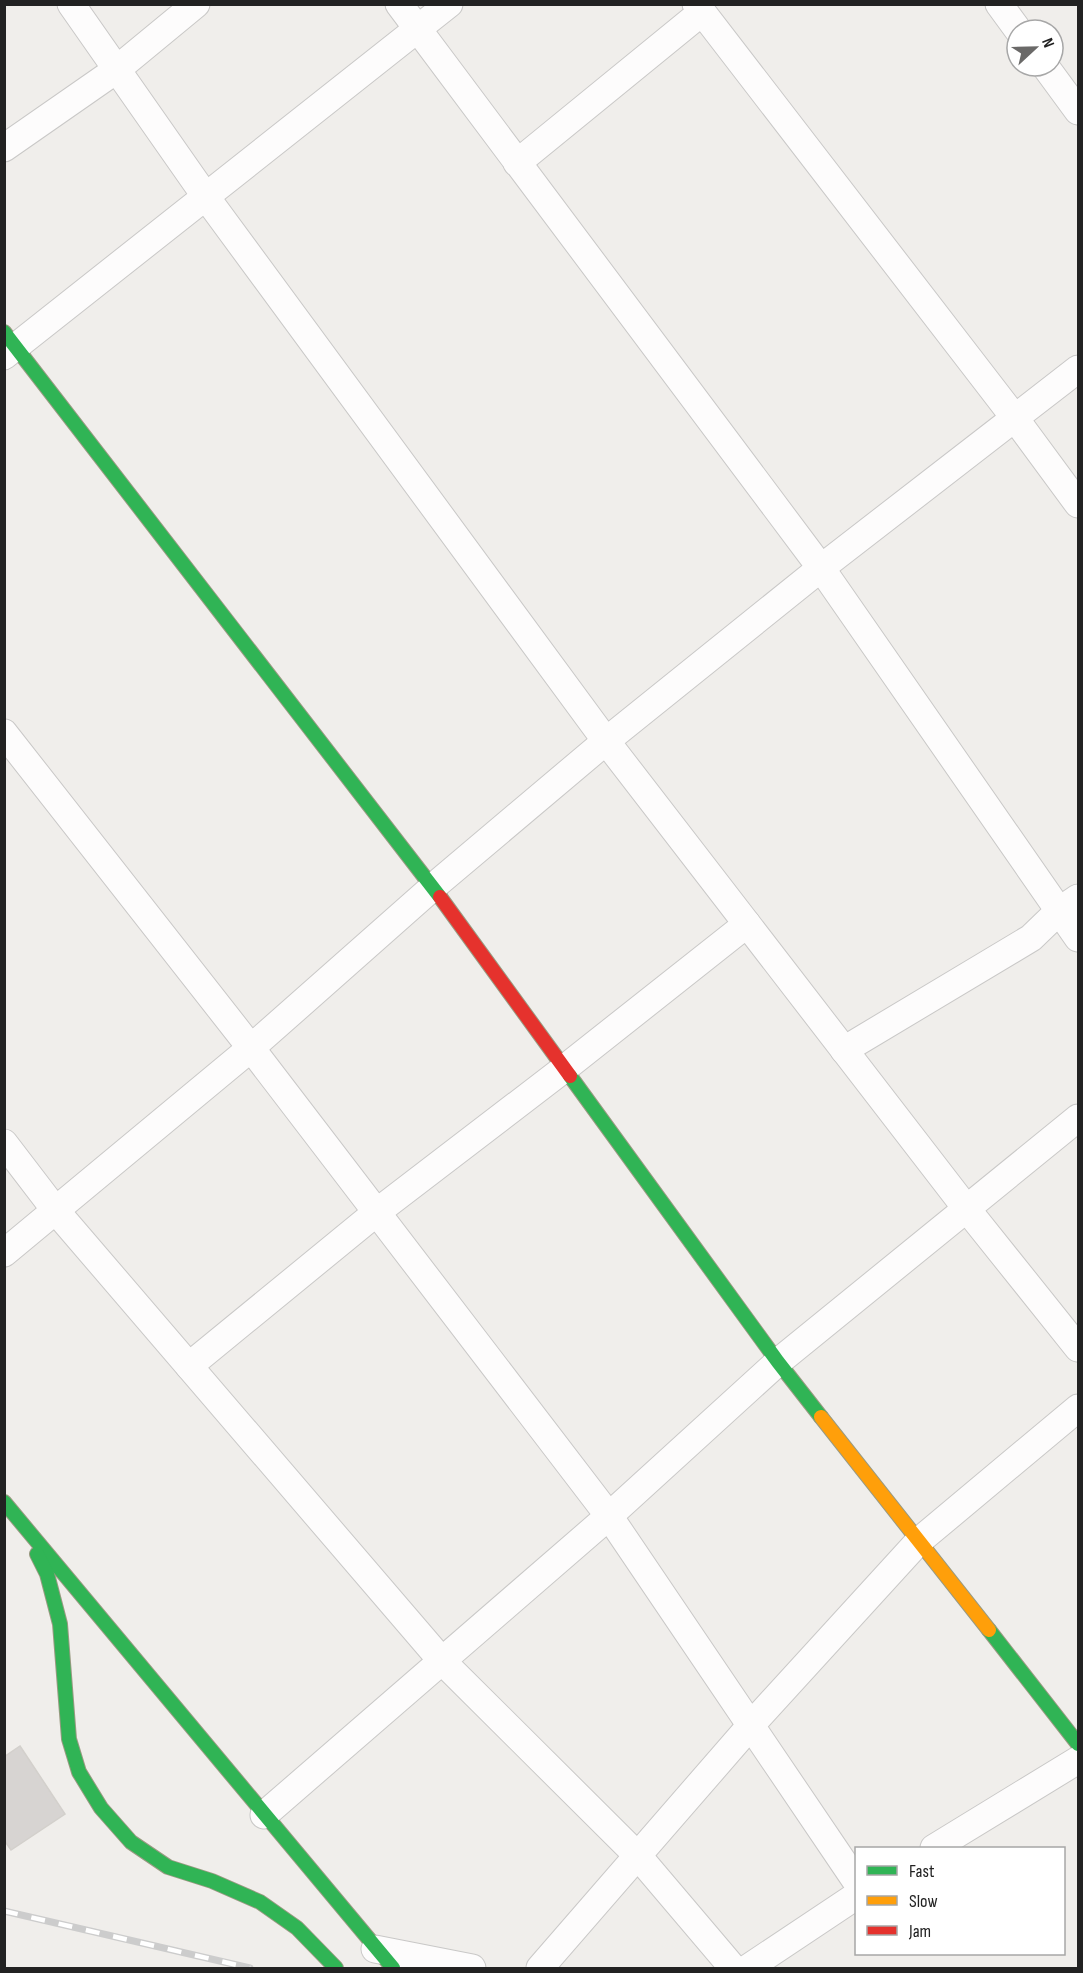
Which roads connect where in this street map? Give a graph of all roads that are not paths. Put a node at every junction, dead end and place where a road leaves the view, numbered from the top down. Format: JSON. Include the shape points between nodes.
{"nodes":[{"id":1,"x":71,"y":4,"type":"edge"},
{"id":2,"x":196,"y":4,"type":"edge"},
{"id":3,"x":399,"y":4,"type":"edge"},
{"id":4,"x":449,"y":4,"type":"edge"},
{"id":5,"x":999,"y":4,"type":"edge"},
{"id":6,"x":699,"y":8,"type":"edge"},
{"id":7,"x":1009,"y":18,"type":"edge"},
{"id":8,"x":417,"y":30,"type":"junction"},
{"id":9,"x":116,"y":70,"type":"junction"},
{"id":10,"x":1054,"y":78,"type":"edge"},
{"id":11,"x":1078,"y":111,"type":"edge"},
{"id":12,"x":4,"y":148,"type":"edge"},
{"id":13,"x":517,"y":163,"type":"junction"},
{"id":14,"x":206,"y":197,"type":"junction"},
{"id":15,"x":8,"y":345,"type":"edge"},
{"id":16,"x":1078,"y":369,"type":"edge"},
{"id":17,"x":1014,"y":417,"type":"junction"},
{"id":18,"x":1078,"y":504,"type":"edge"},
{"id":19,"x":821,"y":568,"type":"junction"},
{"id":20,"x":4,"y":733,"type":"edge"},
{"id":21,"x":606,"y":741,"type":"junction"},
{"id":22,"x":433,"y":887,"type":"junction"},
{"id":23,"x":1069,"y":904,"type":"edge"},
{"id":24,"x":747,"y":924,"type":"junction"},
{"id":25,"x":1078,"y":938,"type":"edge"},
{"id":26,"x":251,"y":1048,"type":"junction"},
{"id":27,"x":844,"y":1050,"type":"junction"},
{"id":28,"x":565,"y":1068,"type":"junction"},
{"id":29,"x":1078,"y":1118,"type":"edge"},
{"id":30,"x":4,"y":1143,"type":"edge"},
{"id":31,"x":966,"y":1208,"type":"junction"},
{"id":32,"x":56,"y":1211,"type":"junction"},
{"id":33,"x":377,"y":1212,"type":"junction"},
{"id":34,"x":4,"y":1254,"type":"edge"},
{"id":35,"x":1078,"y":1348,"type":"edge"},
{"id":36,"x":778,"y":1362,"type":"junction"},
{"id":37,"x":189,"y":1366,"type":"junction"},
{"id":38,"x":1078,"y":1408,"type":"edge"},
{"id":39,"x":4,"y":1502,"type":"edge"},
{"id":40,"x":609,"y":1516,"type":"junction"},
{"id":41,"x":23,"y":1525,"type":"junction"},
{"id":42,"x":919,"y":1541,"type":"junction"},
{"id":43,"x":442,"y":1661,"type":"junction"},
{"id":44,"x":751,"y":1725,"type":"junction"},
{"id":45,"x":1078,"y":1744,"type":"edge"},
{"id":46,"x":1078,"y":1760,"type":"edge"},
{"id":47,"x":264,"y":1815,"type":"junction"},
{"id":48,"x":936,"y":1847,"type":"edge"},
{"id":49,"x":638,"y":1856,"type":"junction"},
{"id":50,"x":855,"y":1880,"type":"edge"},
{"id":51,"x":855,"y":1897,"type":"edge"},
{"id":52,"x":384,"y":1958,"type":"edge"},
{"id":53,"x":336,"y":1968,"type":"edge"},
{"id":54,"x":472,"y":1968,"type":"edge"},
{"id":55,"x":540,"y":1968,"type":"edge"},
{"id":56,"x":733,"y":1968,"type":"edge"},
{"id":57,"x":748,"y":1968,"type":"edge"}],
"edges":[{"from":1,"to":9,"type":"street"},
{"from":2,"to":9,"type":"street"},
{"from":3,"to":8,"type":"street"},
{"from":4,"to":8,"type":"street"},
{"from":5,"to":7,"type":"street"},
{"from":6,"to":13,"type":"street"},
{"from":6,"to":17,"type":"street"},
{"from":8,"to":13,"type":"street"},
{"from":8,"to":14,"type":"street"},
{"from":9,"to":12,"type":"street"},
{"from":9,"to":14,"type":"street"},
{"from":10,"to":11,"type":"street"},
{"from":13,"to":19,"type":"street"},
{"from":14,"to":15,"type":"street"},
{"from":14,"to":21,"type":"street"},
{"from":15,"to":22,"type":"main road"},
{"from":16,"to":17,"type":"street"},
{"from":17,"to":18,"type":"street"},
{"from":17,"to":19,"type":"street"},
{"from":19,"to":21,"type":"street"},
{"from":19,"to":23,"type":"street"},
{"from":20,"to":26,"type":"street"},
{"from":21,"to":22,"type":"street"},
{"from":21,"to":24,"type":"street"},
{"from":22,"to":26,"type":"street"},
{"from":22,"to":28,"type":"main road"},
{"from":23,"to":25,"type":"street"},
{"from":23,"to":27,"type":"street","via":[[1031,938]]},
{"from":24,"to":27,"type":"street"},
{"from":24,"to":28,"type":"street"},
{"from":26,"to":32,"type":"street"},
{"from":26,"to":33,"type":"street"},
{"from":27,"to":31,"type":"street"},
{"from":28,"to":33,"type":"street"},
{"from":28,"to":36,"type":"main road"},
{"from":29,"to":31,"type":"street"},
{"from":30,"to":32,"type":"street"},
{"from":31,"to":35,"type":"street"},
{"from":31,"to":36,"type":"street"},
{"from":32,"to":34,"type":"street"},
{"from":32,"to":37,"type":"street"},
{"from":33,"to":37,"type":"street"},
{"from":33,"to":40,"type":"street"},
{"from":36,"to":40,"type":"street"},
{"from":36,"to":42,"type":"main road"},
{"from":37,"to":43,"type":"street"},
{"from":38,"to":42,"type":"street"},
{"from":39,"to":41,"type":"main road"},
{"from":40,"to":43,"type":"street"},
{"from":40,"to":44,"type":"street"},
{"from":41,"to":47,"type":"main road"},
{"from":41,"to":53,"type":"main road","via":[[47,1574],[60,1624],[69,1739],[79,1772],[101,1808],[131,1842],[168,1868],[212,1881],[260,1902],[297,1928]]},
{"from":42,"to":44,"type":"street"},
{"from":42,"to":45,"type":"main road"},
{"from":43,"to":47,"type":"street"},
{"from":43,"to":49,"type":"street"},
{"from":44,"to":49,"type":"street"},
{"from":44,"to":50,"type":"street"},
{"from":46,"to":48,"type":"street"},
{"from":47,"to":52,"type":"main road"},
{"from":49,"to":55,"type":"street"},
{"from":49,"to":56,"type":"street"},
{"from":51,"to":57,"type":"street"},
{"from":52,"to":54,"type":"street"}]}
